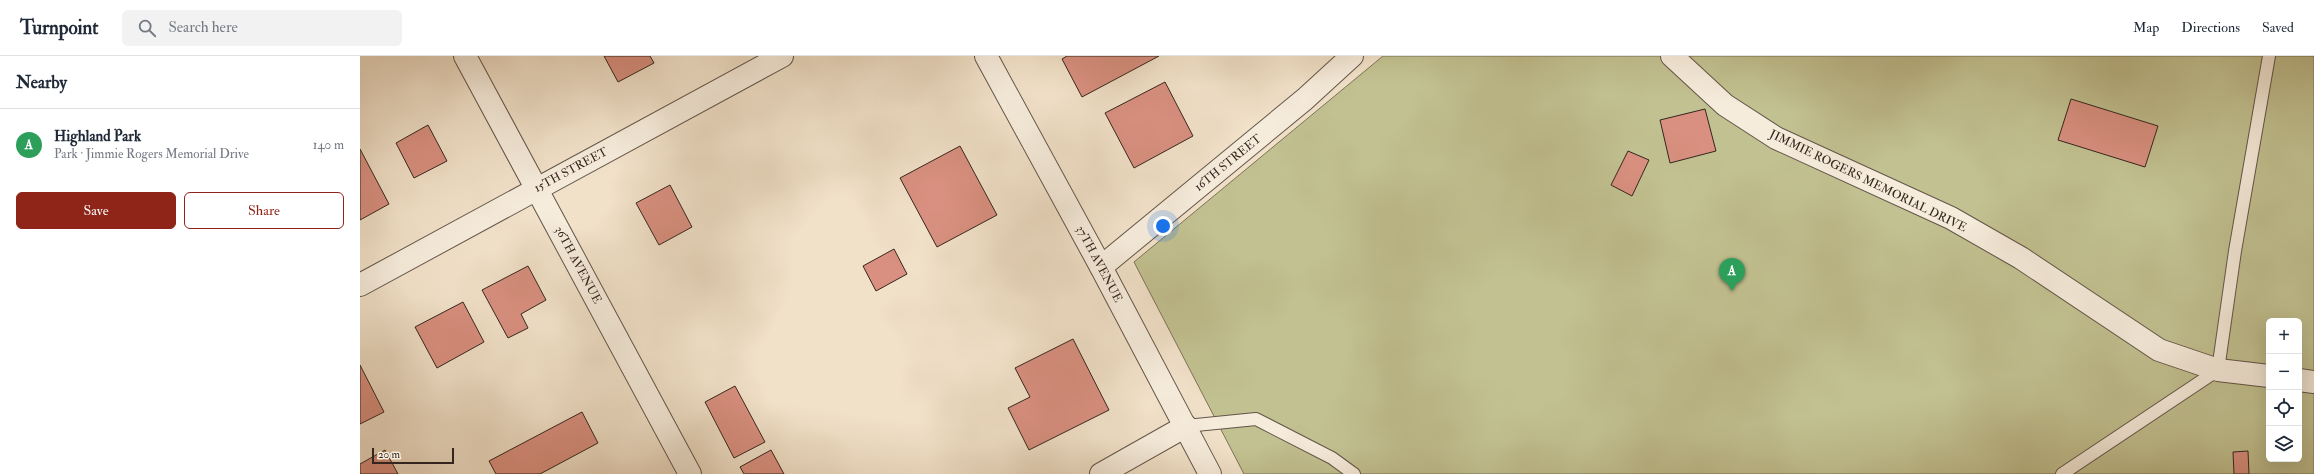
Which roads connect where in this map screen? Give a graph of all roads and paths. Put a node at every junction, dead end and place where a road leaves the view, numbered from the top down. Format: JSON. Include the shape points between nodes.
{"nodes":[{"id":1,"x":465,"y":56,"type":"edge"},
{"id":2,"x":782,"y":56,"type":"edge"},
{"id":3,"x":986,"y":56,"type":"edge"},
{"id":4,"x":1352,"y":56,"type":"edge"},
{"id":5,"x":1672,"y":56,"type":"edge"},
{"id":6,"x":2269,"y":56,"type":"edge"},
{"id":7,"x":537,"y":188,"type":"junction"},
{"id":8,"x":1101,"y":267,"type":"junction"},
{"id":9,"x":360,"y":285,"type":"edge"},
{"id":10,"x":2218,"y":370,"type":"junction"},
{"id":11,"x":2266,"y":376,"type":"edge"},
{"id":12,"x":2302,"y":380,"type":"edge"},
{"id":13,"x":2314,"y":382,"type":"edge"},
{"id":14,"x":1186,"y":426,"type":"junction"},
{"id":15,"x":690,"y":474,"type":"edge"},
{"id":16,"x":1100,"y":474,"type":"edge"},
{"id":17,"x":1210,"y":474,"type":"edge"},
{"id":18,"x":1354,"y":474,"type":"edge"},
{"id":19,"x":2062,"y":474,"type":"edge"}],
"edges":[{"from":1,"to":7,"type":"street","name":"36TH AVENUE"},
{"from":2,"to":7,"type":"street","name":"15TH STREET"},
{"from":3,"to":8,"type":"street","name":"37TH AVENUE"},
{"from":4,"to":8,"type":"street","name":"16TH STREET","via":[[1305,99]]},
{"from":5,"to":10,"type":"street","name":"JIMMIE ROGERS MEMORIAL DRIVE","via":[[1725,105],[1776,138],[1951,218],[2021,258],[2159,350]]},
{"from":6,"to":10,"type":"lane","via":[[2235,251]]},
{"from":7,"to":9,"type":"street","name":"15TH STREET"},
{"from":7,"to":15,"type":"street","name":"36TH AVENUE"},
{"from":8,"to":14,"type":"street","name":"37TH AVENUE"},
{"from":10,"to":11,"type":"street","name":"JIMMIE ROGERS MEMORIAL DRIVE"},
{"from":10,"to":19,"type":"lane"},
{"from":12,"to":13,"type":"street"},
{"from":14,"to":16,"type":"street"},
{"from":14,"to":17,"type":"street","name":"37TH AVENUE"},
{"from":14,"to":18,"type":"lane","via":[[1256,418],[1332,458]]}]}
